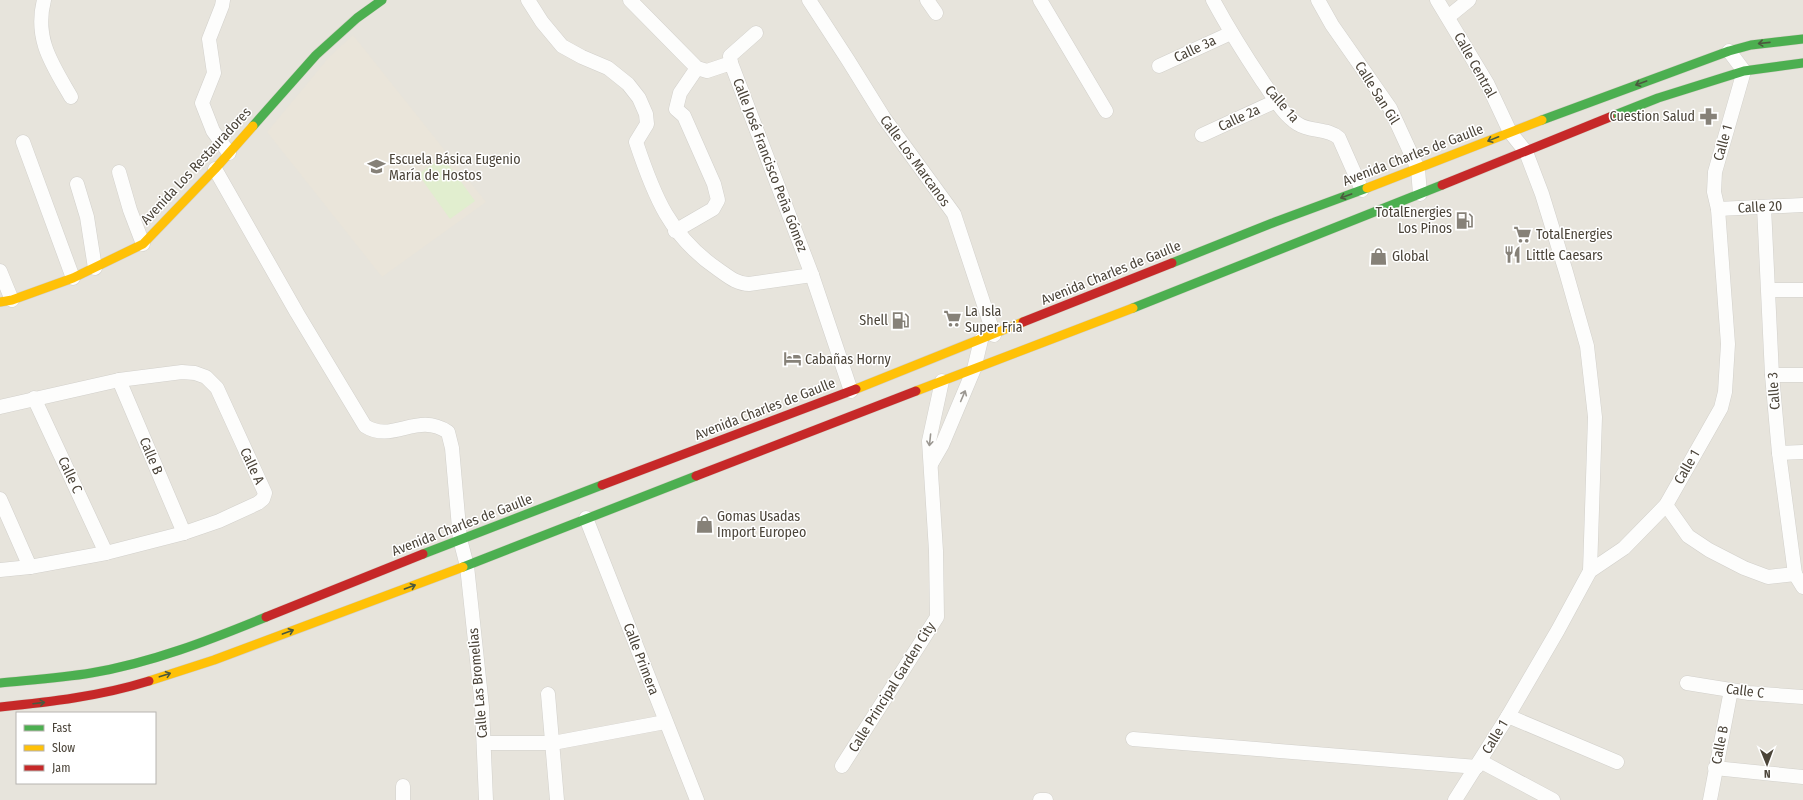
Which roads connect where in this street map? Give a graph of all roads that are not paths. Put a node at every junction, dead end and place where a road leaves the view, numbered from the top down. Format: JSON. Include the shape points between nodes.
{"nodes":[{"id":1,"x":44,"y":0,"type":"edge"},
{"id":2,"x":223,"y":0,"type":"edge"},
{"id":3,"x":382,"y":0,"type":"edge"},
{"id":4,"x":528,"y":0,"type":"edge"},
{"id":5,"x":630,"y":0,"type":"edge"},
{"id":6,"x":809,"y":0,"type":"edge"},
{"id":7,"x":927,"y":0,"type":"edge"},
{"id":8,"x":1040,"y":0,"type":"edge"},
{"id":9,"x":1213,"y":0,"type":"edge"},
{"id":10,"x":1318,"y":0,"type":"edge"},
{"id":11,"x":1437,"y":0,"type":"edge"},
{"id":12,"x":1469,"y":0,"type":"edge"},
{"id":13,"x":936,"y":13,"type":"dead end"},
{"id":14,"x":1448,"y":17,"type":"junction"},
{"id":15,"x":756,"y":33,"type":"dead end"},
{"id":16,"x":1231,"y":33,"type":"junction"},
{"id":17,"x":1803,"y":39,"type":"edge"},
{"id":18,"x":1729,"y":50,"type":"junction"},
{"id":19,"x":731,"y":63,"type":"junction"},
{"id":20,"x":1803,"y":63,"type":"edge"},
{"id":21,"x":1159,"y":66,"type":"dead end"},
{"id":22,"x":697,"y":68,"type":"junction"},
{"id":23,"x":1744,"y":71,"type":"junction"},
{"id":24,"x":71,"y":97,"type":"dead end"},
{"id":25,"x":1276,"y":101,"type":"junction"},
{"id":26,"x":1106,"y":110,"type":"dead end"},
{"id":27,"x":1510,"y":132,"type":"junction"},
{"id":28,"x":1202,"y":135,"type":"dead end"},
{"id":29,"x":23,"y":142,"type":"dead end"},
{"id":30,"x":1526,"y":152,"type":"junction"},
{"id":31,"x":228,"y":153,"type":"junction"},
{"id":32,"x":215,"y":169,"type":"junction"},
{"id":33,"x":1418,"y":169,"type":"junction"},
{"id":34,"x":119,"y":172,"type":"dead end"},
{"id":35,"x":77,"y":184,"type":"dead end"},
{"id":36,"x":1362,"y":190,"type":"junction"},
{"id":37,"x":1420,"y":194,"type":"junction"},
{"id":38,"x":1803,"y":205,"type":"edge"},
{"id":39,"x":1764,"y":208,"type":"junction"},
{"id":40,"x":1718,"y":209,"type":"junction"},
{"id":41,"x":675,"y":230,"type":"junction"},
{"id":42,"x":143,"y":244,"type":"junction"},
{"id":43,"x":95,"y":268,"type":"junction"},
{"id":44,"x":0,"y":270,"type":"edge"},
{"id":45,"x":812,"y":275,"type":"junction"},
{"id":46,"x":73,"y":278,"type":"junction"},
{"id":47,"x":1769,"y":290,"type":"junction"},
{"id":48,"x":1803,"y":290,"type":"edge"},
{"id":49,"x":6,"y":301,"type":"edge"},
{"id":50,"x":987,"y":337,"type":"junction"},
{"id":51,"x":974,"y":369,"type":"junction"},
{"id":52,"x":1772,"y":375,"type":"junction"},
{"id":53,"x":1803,"y":375,"type":"edge"},
{"id":54,"x":118,"y":380,"type":"junction"},
{"id":55,"x":942,"y":381,"type":"junction"},
{"id":56,"x":851,"y":391,"type":"junction"},
{"id":57,"x":34,"y":398,"type":"junction"},
{"id":58,"x":0,"y":407,"type":"edge"},
{"id":59,"x":1803,"y":452,"type":"edge"},
{"id":60,"x":1779,"y":453,"type":"junction"},
{"id":61,"x":931,"y":464,"type":"junction"},
{"id":62,"x":0,"y":499,"type":"edge"},
{"id":63,"x":1666,"y":505,"type":"junction"},
{"id":64,"x":586,"y":518,"type":"junction"},
{"id":65,"x":184,"y":533,"type":"junction"},
{"id":66,"x":1796,"y":534,"type":"edge"},
{"id":67,"x":460,"y":539,"type":"junction"},
{"id":68,"x":106,"y":552,"type":"junction"},
{"id":69,"x":467,"y":566,"type":"junction"},
{"id":70,"x":30,"y":567,"type":"junction"},
{"id":71,"x":0,"y":570,"type":"edge"},
{"id":72,"x":1590,"y":571,"type":"junction"},
{"id":73,"x":1795,"y":574,"type":"junction"},
{"id":74,"x":1803,"y":587,"type":"edge"},
{"id":75,"x":0,"y":683,"type":"edge"},
{"id":76,"x":1688,"y":683,"type":"dead end"},
{"id":77,"x":1731,"y":690,"type":"junction"},
{"id":78,"x":548,"y":694,"type":"dead end"},
{"id":79,"x":1803,"y":697,"type":"edge"},
{"id":80,"x":0,"y":707,"type":"edge"},
{"id":81,"x":1508,"y":716,"type":"junction"},
{"id":82,"x":665,"y":722,"type":"junction"},
{"id":83,"x":1133,"y":739,"type":"dead end"},
{"id":84,"x":553,"y":743,"type":"junction"},
{"id":85,"x":484,"y":744,"type":"junction"},
{"id":86,"x":1618,"y":762,"type":"dead end"},
{"id":87,"x":1479,"y":764,"type":"junction"},
{"id":88,"x":842,"y":766,"type":"dead end"},
{"id":89,"x":1715,"y":768,"type":"junction"},
{"id":90,"x":1803,"y":777,"type":"edge"},
{"id":91,"x":403,"y":786,"type":"dead end"},
{"id":92,"x":1459,"y":798,"type":"edge"},
{"id":93,"x":403,"y":800,"type":"edge"},
{"id":94,"x":486,"y":800,"type":"edge"},
{"id":95,"x":556,"y":800,"type":"edge"},
{"id":96,"x":697,"y":800,"type":"edge"},
{"id":97,"x":1040,"y":800,"type":"edge"},
{"id":98,"x":1046,"y":800,"type":"edge"},
{"id":99,"x":1553,"y":800,"type":"edge"},
{"id":100,"x":1710,"y":800,"type":"edge"}],
"edges":[{"from":1,"to":24,"type":"street","via":[[40,18],[42,36],[49,59]]},
{"from":2,"to":31,"type":"street","via":[[209,39],[214,73],[202,103],[213,130]]},
{"from":3,"to":31,"type":"main road","name":"Avenida Los Restauradores","via":[[357,18],[316,56]]},
{"from":4,"to":41,"type":"street","via":[[562,46],[608,68],[628,84],[639,98],[647,124],[636,142],[654,192]]},
{"from":5,"to":22,"type":"street"},
{"from":6,"to":50,"type":"street","name":"Calle Los Marcanos","via":[[884,118],[954,214]]},
{"from":7,"to":13,"type":"street"},
{"from":8,"to":26,"type":"street"},
{"from":9,"to":16,"type":"street","name":"Calle 1a"},
{"from":10,"to":33,"type":"street","name":"Calle San Gil","via":[[1332,25],[1390,108]]},
{"from":11,"to":14,"type":"street","name":"Calle Central"},
{"from":12,"to":14,"type":"street"},
{"from":14,"to":27,"type":"street","name":"Calle Central","via":[[1487,83]]},
{"from":15,"to":19,"type":"street","via":[[730,56]]},
{"from":16,"to":21,"type":"street","name":"Calle 3a"},
{"from":16,"to":25,"type":"street","name":"Calle 1a"},
{"from":17,"to":18,"type":"main road","name":"Avenida Charles de Gaulle","one_way":true},
{"from":18,"to":23,"type":"street"},
{"from":18,"to":27,"type":"main road","name":"Avenida Charles de Gaulle","one_way":true},
{"from":19,"to":22,"type":"street","name":"Calle José Francisco Peña Gómez","via":[[707,71]]},
{"from":19,"to":45,"type":"street","name":"Calle José Francisco Peña Gómez"},
{"from":20,"to":23,"type":"main road"},
{"from":22,"to":41,"type":"street","via":[[680,93],[676,109],[684,116],[714,184],[718,200],[713,209]]},
{"from":23,"to":30,"type":"main road","via":[[1658,98]]},
{"from":23,"to":40,"type":"street","name":"Calle 1","via":[[1715,172],[1714,192]]},
{"from":25,"to":28,"type":"street","name":"Calle 2a"},
{"from":25,"to":36,"type":"street","name":"Calle 1a","via":[[1299,125],[1339,138]]},
{"from":27,"to":30,"type":"street","name":"Calle Central"},
{"from":27,"to":33,"type":"main road","name":"Avenida Charles de Gaulle","one_way":true},
{"from":29,"to":46,"type":"street"},
{"from":30,"to":37,"type":"main road"},
{"from":30,"to":72,"type":"street","name":"Calle Central","via":[[1548,215],[1587,346],[1595,418]]},
{"from":31,"to":32,"type":"main road","name":"Avenida Los Restauradores"},
{"from":32,"to":42,"type":"main road","name":"Avenida Los Restauradores"},
{"from":32,"to":67,"type":"street","name":"Calle Las Bromelias","via":[[365,426],[373,431],[383,432],[425,424],[438,425],[448,432],[452,448]]},
{"from":33,"to":36,"type":"main road","name":"Avenida Charles de Gaulle"},
{"from":33,"to":37,"type":"street","name":"Calle San Gil"},
{"from":34,"to":42,"type":"street"},
{"from":35,"to":43,"type":"street","via":[[87,217]]},
{"from":36,"to":50,"type":"main road","name":"Avenida Charles de Gaulle","one_way":true},
{"from":37,"to":51,"type":"main road"},
{"from":38,"to":39,"type":"street","name":"Calle 20"},
{"from":39,"to":40,"type":"street","name":"Calle 20"},
{"from":39,"to":47,"type":"street","name":"Calle 3"},
{"from":40,"to":63,"type":"street","name":"Calle 1","via":[[1728,344],[1725,392],[1721,408]]},
{"from":41,"to":45,"type":"street","via":[[703,260],[740,284]]},
{"from":42,"to":43,"type":"main road","name":"Avenida Los Restauradores"},
{"from":43,"to":46,"type":"main road","name":"Avenida Los Restauradores"},
{"from":44,"to":49,"type":"street"},
{"from":45,"to":56,"type":"street","name":"Calle José Francisco Peña Gómez"},
{"from":46,"to":49,"type":"main road","name":"Avenida Los Restauradores"},
{"from":47,"to":48,"type":"street"},
{"from":47,"to":52,"type":"street","name":"Calle 3"},
{"from":50,"to":51,"type":"street"},
{"from":50,"to":56,"type":"main road","name":"Avenida Charles de Gaulle"},
{"from":51,"to":55,"type":"main road"},
{"from":61,"to":51,"type":"street","one_way":true,"via":[[942,445]]},
{"from":52,"to":53,"type":"street"},
{"from":52,"to":60,"type":"street","name":"Calle 3"},
{"from":54,"to":57,"type":"street","name":"Calle A"},
{"from":54,"to":65,"type":"street","name":"Calle B"},
{"from":54,"to":65,"type":"street","name":"Calle A","via":[[182,372],[206,377],[217,388],[265,493],[258,503],[219,521]]},
{"from":55,"to":61,"type":"street","name":"Calle Principal Garden City","one_way":true,"via":[[929,441]]},
{"from":55,"to":64,"type":"main road"},
{"from":56,"to":67,"type":"main road","name":"Avenida Charles de Gaulle"},
{"from":57,"to":58,"type":"street","name":"Calle A"},
{"from":57,"to":68,"type":"street","name":"Calle C"},
{"from":59,"to":60,"type":"street"},
{"from":60,"to":66,"type":"street","name":"Calle 3"},
{"from":61,"to":88,"type":"street","name":"Calle Principal Garden City","via":[[937,617]]},
{"from":62,"to":70,"type":"street"},
{"from":63,"to":72,"type":"street","name":"Calle 1","via":[[1624,548]]},
{"from":63,"to":73,"type":"street","via":[[1688,536],[1709,550],[1768,577]]},
{"from":64,"to":69,"type":"main road"},
{"from":64,"to":82,"type":"street","name":"Calle Primera"},
{"from":65,"to":68,"type":"street","name":"Calle A"},
{"from":66,"to":73,"type":"street","name":"Calle 3"},
{"from":67,"to":69,"type":"street","name":"Calle Las Bromelias"},
{"from":67,"to":75,"type":"main road","name":"Avenida Charles de Gaulle","via":[[230,632],[163,655],[91,673]]},
{"from":68,"to":70,"type":"street","name":"Calle A"},
{"from":80,"to":69,"type":"main road","one_way":true,"via":[[43,703],[120,690],[214,660]]},
{"from":69,"to":85,"type":"street","name":"Calle Las Bromelias"},
{"from":70,"to":71,"type":"street","name":"Calle A"},
{"from":72,"to":81,"type":"street","name":"Calle 1"},
{"from":73,"to":74,"type":"street"},
{"from":76,"to":77,"type":"street","name":"Calle C"},
{"from":77,"to":79,"type":"street","name":"Calle C"},
{"from":77,"to":89,"type":"street","name":"Calle B"},
{"from":78,"to":84,"type":"street"},
{"from":81,"to":86,"type":"street"},
{"from":81,"to":87,"type":"street","name":"Calle 1"},
{"from":82,"to":84,"type":"street"},
{"from":82,"to":96,"type":"street","name":"Calle Primera"},
{"from":83,"to":87,"type":"street"},
{"from":84,"to":85,"type":"street"},
{"from":84,"to":95,"type":"street"},
{"from":85,"to":94,"type":"street","name":"Calle Las Bromelias"},
{"from":87,"to":92,"type":"street","name":"Calle 1"},
{"from":87,"to":99,"type":"street"},
{"from":89,"to":90,"type":"street"},
{"from":89,"to":100,"type":"street","name":"Calle B"},
{"from":91,"to":93,"type":"street"},
{"from":97,"to":98,"type":"street"}]}
